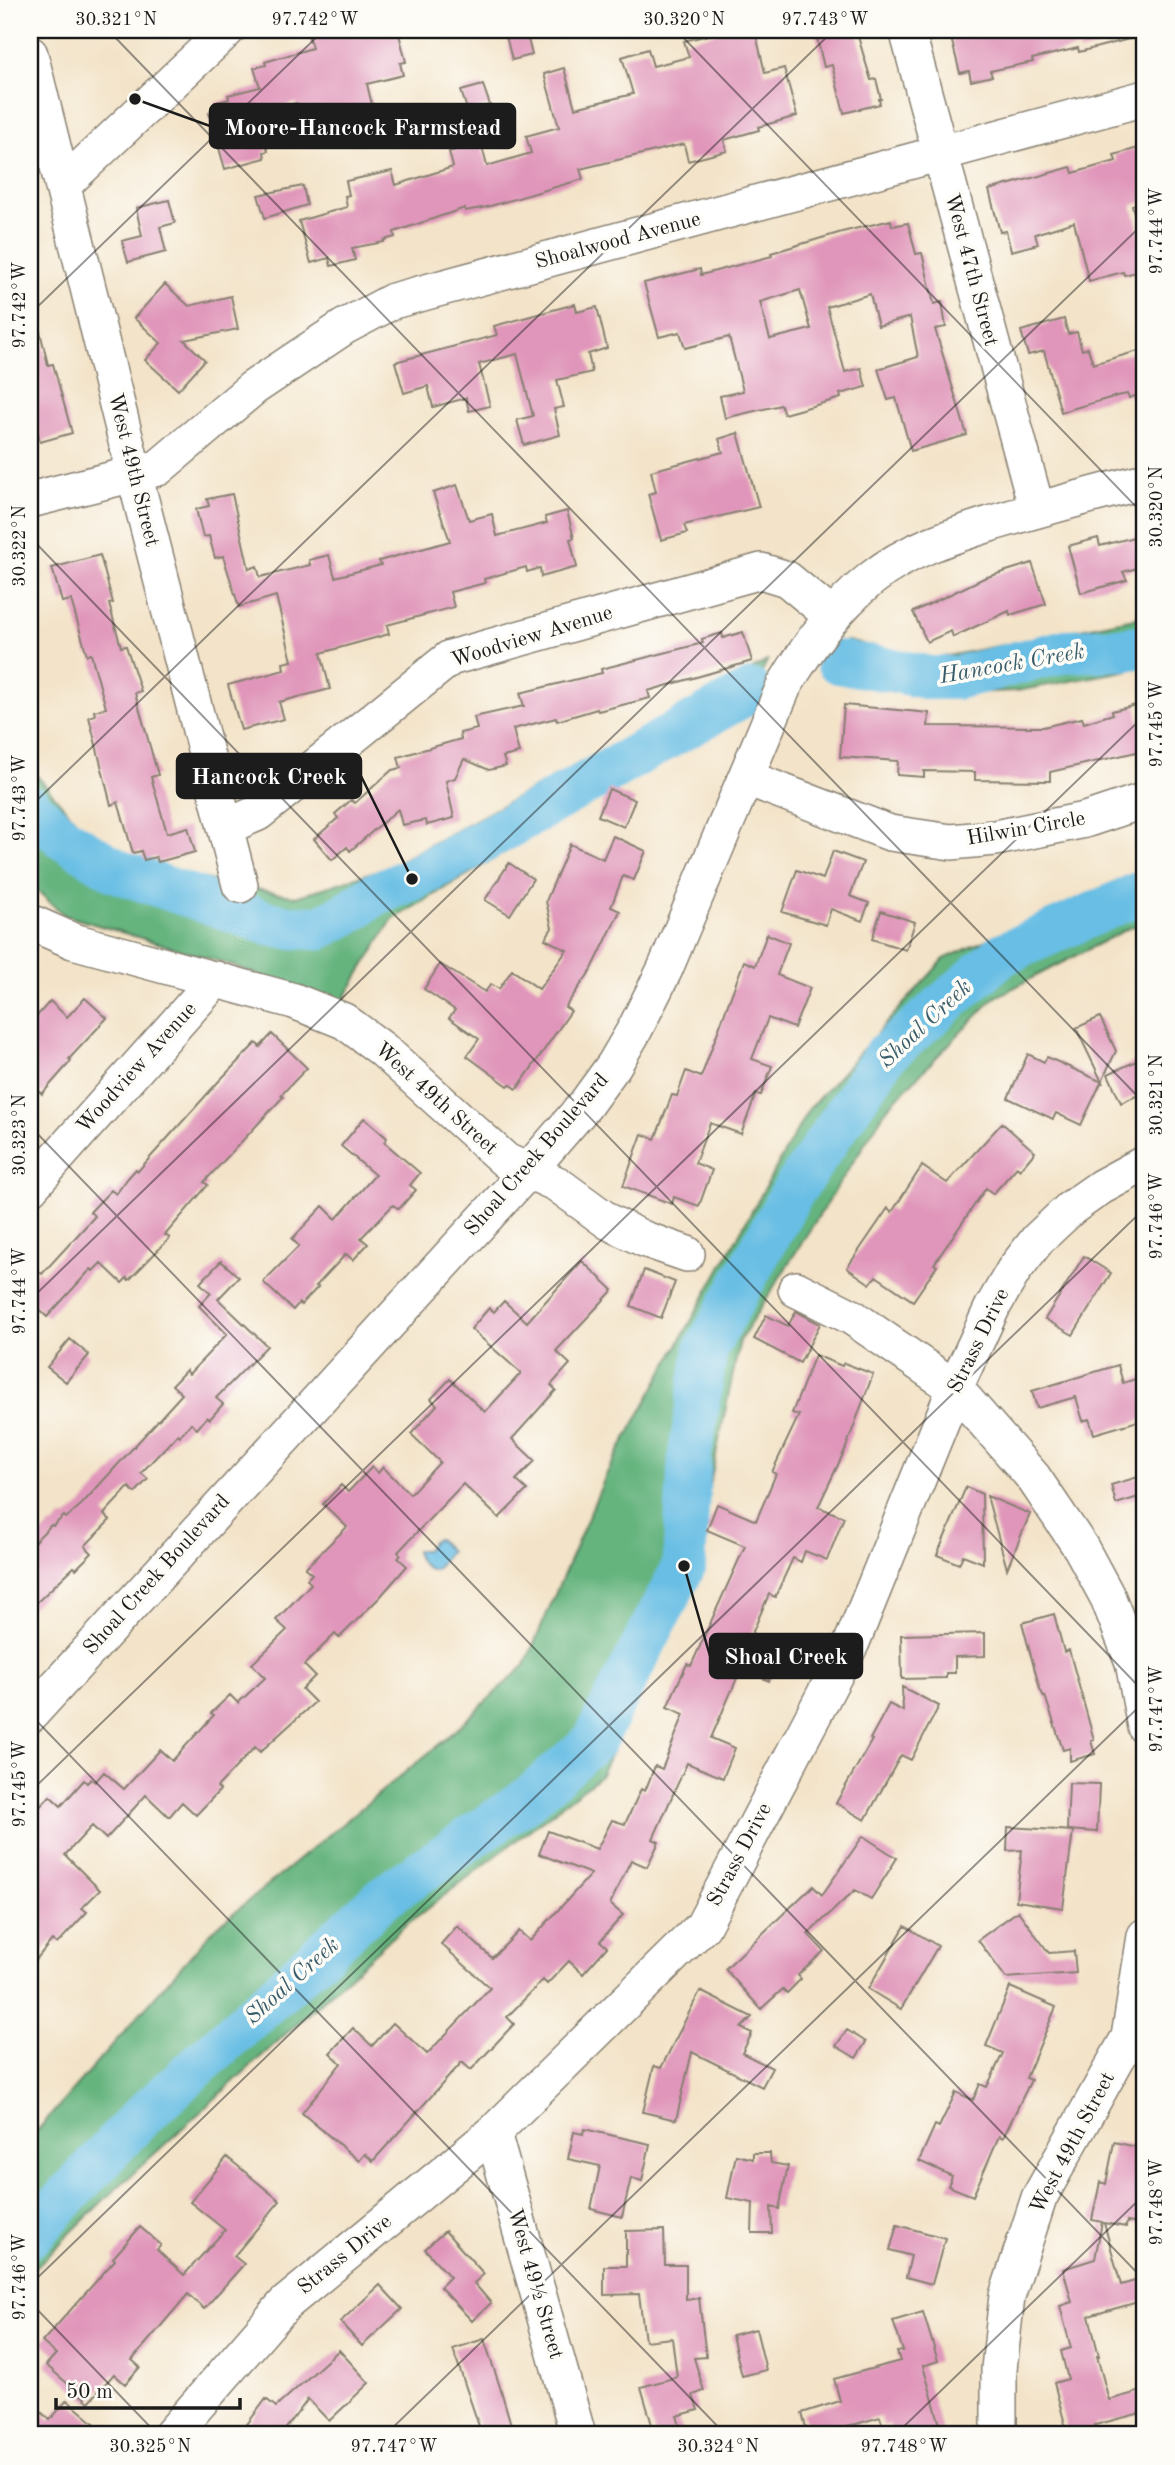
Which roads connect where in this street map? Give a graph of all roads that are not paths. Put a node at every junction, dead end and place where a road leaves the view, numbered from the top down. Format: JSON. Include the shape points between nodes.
{"nodes":[{"id":1,"x":227,"y":30,"type":"edge"},
{"id":2,"x":907,"y":30,"type":"edge"},
{"id":3,"x":30,"y":54,"type":"edge"},
{"id":4,"x":1145,"y":98,"type":"edge"},
{"id":5,"x":939,"y":155,"type":"junction"},
{"id":6,"x":63,"y":185,"type":"junction"},
{"id":7,"x":134,"y":473,"type":"junction"},
{"id":8,"x":1145,"y":481,"type":"edge"},
{"id":9,"x":30,"y":500,"type":"edge"},
{"id":10,"x":1037,"y":510,"type":"junction"},
{"id":11,"x":833,"y":617,"type":"junction"},
{"id":12,"x":747,"y":778,"type":"junction"},
{"id":13,"x":1145,"y":800,"type":"edge"},
{"id":14,"x":226,"y":827,"type":"junction"},
{"id":15,"x":240,"y":885,"type":"dead end"},
{"id":16,"x":30,"y":922,"type":"edge"},
{"id":17,"x":216,"y":979,"type":"junction"},
{"id":18,"x":1145,"y":1163,"type":"edge"},
{"id":19,"x":528,"y":1171,"type":"junction"},
{"id":20,"x":30,"y":1188,"type":"edge"},
{"id":21,"x":687,"y":1254,"type":"dead end"},
{"id":22,"x":796,"y":1289,"type":"dead end"},
{"id":23,"x":956,"y":1388,"type":"junction"},
{"id":24,"x":30,"y":1715,"type":"edge"},
{"id":25,"x":1145,"y":1727,"type":"edge"},
{"id":26,"x":1145,"y":1936,"type":"edge"},
{"id":27,"x":1137,"y":2039,"type":"edge"},
{"id":28,"x":493,"y":2133,"type":"junction"},
{"id":29,"x":172,"y":2435,"type":"edge"},
{"id":30,"x":578,"y":2435,"type":"edge"},
{"id":31,"x":999,"y":2435,"type":"edge"}],
"edges":[{"from":1,"to":6,"type":"street"},
{"from":2,"to":5,"type":"street","name":"West 47th Street"},
{"from":3,"to":6,"type":"street","name":"West 49th Street"},
{"from":4,"to":5,"type":"street","name":"Shoalwood Avenue"},
{"from":5,"to":7,"type":"street","name":"Shoalwood Avenue","via":[[393,301],[253,388],[158,468]]},
{"from":5,"to":10,"type":"street","name":"West 47th Street"},
{"from":6,"to":7,"type":"street","name":"West 49th Street"},
{"from":7,"to":9,"type":"street","name":"Shoalwood Avenue"},
{"from":7,"to":14,"type":"street","name":"West 49th Street"},
{"from":8,"to":10,"type":"street","name":"Shoal Creek Boulevard"},
{"from":10,"to":11,"type":"street","name":"Shoal Creek Boulevard","via":[[933,542],[900,559],[871,579]]},
{"from":11,"to":12,"type":"street","name":"Shoal Creek Boulevard","via":[[784,686]]},
{"from":11,"to":14,"type":"street","name":"Woodview Avenue","via":[[787,579],[761,571],[450,658],[258,813]]},
{"from":12,"to":13,"type":"street","name":"Hilwin Circle","via":[[890,833],[951,842],[1085,820]]},
{"from":12,"to":19,"type":"street","name":"Shoal Creek Boulevard","via":[[635,1029],[584,1105]]},
{"from":14,"to":15,"type":"street","name":"West 49th Street"},
{"from":16,"to":17,"type":"street","name":"West 49th Street","via":[[73,942]]},
{"from":17,"to":19,"type":"street","name":"West 49th Street","via":[[344,1021],[382,1049],[506,1161]]},
{"from":17,"to":20,"type":"street","name":"Woodview Avenue"},
{"from":18,"to":23,"type":"street","name":"Strass Drive","via":[[1071,1208],[1038,1239],[992,1308]]},
{"from":19,"to":21,"type":"street","name":"West 49th Street","via":[[556,1184],[609,1222]]},
{"from":19,"to":24,"type":"street","name":"Shoal Creek Boulevard"},
{"from":22,"to":23,"type":"street","via":[[852,1317]]},
{"from":23,"to":25,"type":"street","via":[[1033,1477],[1082,1548],[1133,1662]]},
{"from":23,"to":28,"type":"street","name":"Strass Drive","via":[[852,1642],[703,1926]]},
{"from":26,"to":27,"type":"street","name":"West 49th Street"},
{"from":27,"to":31,"type":"street","name":"West 49th Street","via":[[1039,2197],[1007,2296],[999,2369]]},
{"from":28,"to":29,"type":"street","name":"Strass Drive","via":[[285,2304]]},
{"from":28,"to":30,"type":"street","name":"West 49½ Street"}]}
